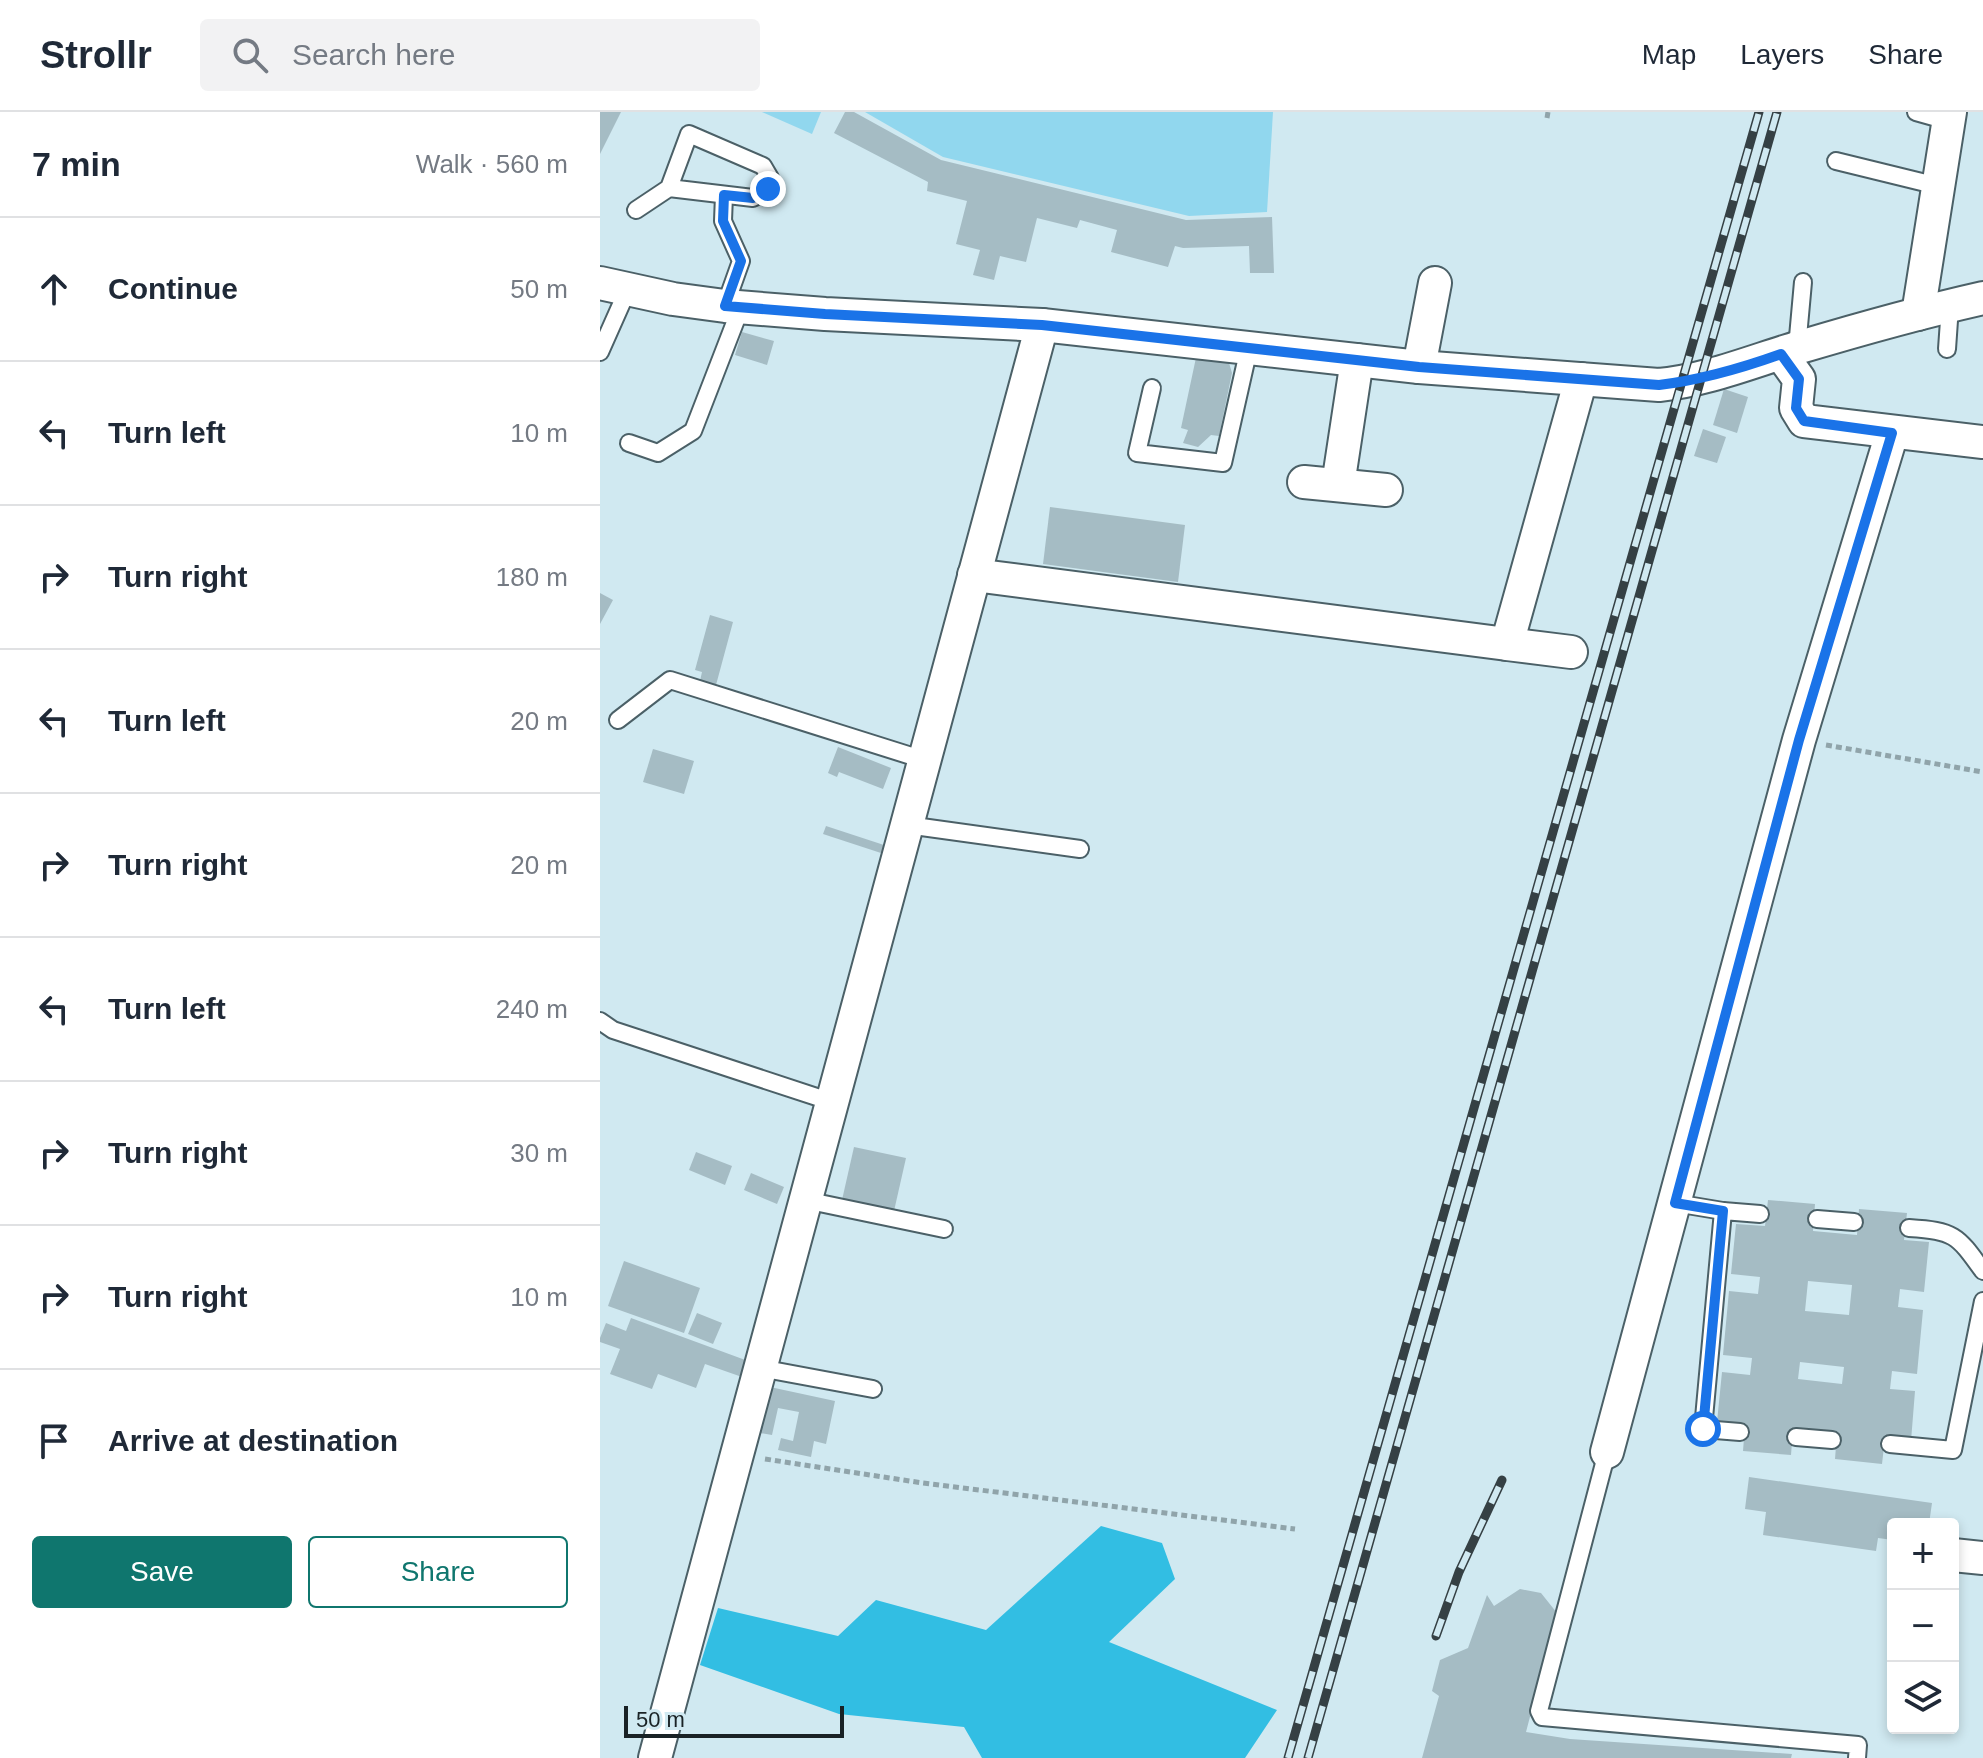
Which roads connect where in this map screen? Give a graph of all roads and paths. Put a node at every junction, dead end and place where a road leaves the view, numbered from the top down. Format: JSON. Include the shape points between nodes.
{"nodes":[{"id":1,"x":1916,"y":112,"type":"edge"},
{"id":2,"x":1949,"y":116,"type":"edge"},
{"id":3,"x":1836,"y":161,"type":"dead end"},
{"id":4,"x":1938,"y":186,"type":"junction"},
{"id":5,"x":669,"y":188,"type":"junction"},
{"id":6,"x":724,"y":195,"type":"junction"},
{"id":7,"x":636,"y":210,"type":"dead end"},
{"id":8,"x":1803,"y":282,"type":"dead end"},
{"id":9,"x":1435,"y":283,"type":"dead end"},
{"id":10,"x":614,"y":286,"type":"edge"},
{"id":11,"x":1983,"y":298,"type":"edge"},
{"id":12,"x":733,"y":306,"type":"junction"},
{"id":13,"x":1950,"y":306,"type":"junction"},
{"id":14,"x":1918,"y":314,"type":"junction"},
{"id":15,"x":1042,"y":325,"type":"junction"},
{"id":16,"x":1249,"y":348,"type":"junction"},
{"id":17,"x":1947,"y":349,"type":"dead end"},
{"id":18,"x":1789,"y":351,"type":"junction"},
{"id":19,"x":600,"y":352,"type":"edge"},
{"id":20,"x":1357,"y":360,"type":"junction"},
{"id":21,"x":1419,"y":367,"type":"junction"},
{"id":22,"x":1581,"y":379,"type":"junction"},
{"id":23,"x":1152,"y":388,"type":"dead end"},
{"id":24,"x":1892,"y":433,"type":"junction"},
{"id":25,"x":1983,"y":442,"type":"edge"},
{"id":26,"x":629,"y":443,"type":"dead end"},
{"id":27,"x":1304,"y":482,"type":"dead end"},
{"id":28,"x":1338,"y":485,"type":"junction"},
{"id":29,"x":1386,"y":490,"type":"dead end"},
{"id":30,"x":974,"y":575,"type":"junction"},
{"id":31,"x":1507,"y":644,"type":"junction"},
{"id":32,"x":1571,"y":652,"type":"dead end"},
{"id":33,"x":618,"y":720,"type":"dead end"},
{"id":34,"x":1799,"y":740,"type":"junction"},
{"id":35,"x":924,"y":760,"type":"junction"},
{"id":36,"x":1983,"y":772,"type":"edge"},
{"id":37,"x":907,"y":825,"type":"junction"},
{"id":38,"x":1080,"y":849,"type":"dead end"},
{"id":39,"x":600,"y":1021,"type":"edge"},
{"id":40,"x":832,"y":1102,"type":"junction"},
{"id":41,"x":805,"y":1200,"type":"junction"},
{"id":42,"x":1675,"y":1203,"type":"junction"},
{"id":43,"x":1723,"y":1211,"type":"junction"},
{"id":44,"x":1760,"y":1214,"type":"dead end"},
{"id":45,"x":1817,"y":1219,"type":"dead end"},
{"id":46,"x":1854,"y":1222,"type":"dead end"},
{"id":47,"x":1909,"y":1228,"type":"dead end"},
{"id":48,"x":944,"y":1229,"type":"dead end"},
{"id":49,"x":1983,"y":1271,"type":"edge"},
{"id":50,"x":1983,"y":1301,"type":"edge"},
{"id":51,"x":760,"y":1368,"type":"junction"},
{"id":52,"x":873,"y":1389,"type":"dead end"},
{"id":53,"x":1740,"y":1432,"type":"dead end"},
{"id":54,"x":1796,"y":1437,"type":"dead end"},
{"id":55,"x":1832,"y":1440,"type":"dead end"},
{"id":56,"x":1890,"y":1444,"type":"dead end"},
{"id":57,"x":1607,"y":1452,"type":"joint"},
{"id":58,"x":737,"y":1455,"type":"junction"},
{"id":59,"x":1295,"y":1529,"type":"dead end"},
{"id":60,"x":1959,"y":1556,"type":"edge"},
{"id":61,"x":1983,"y":1558,"type":"edge"},
{"id":62,"x":655,"y":1758,"type":"edge"},
{"id":63,"x":1857,"y":1758,"type":"edge"}],
"edges":[{"from":1,"to":2,"type":"lane"},
{"from":2,"to":4,"type":"street"},
{"from":3,"to":4,"type":"lane"},
{"from":4,"to":14,"type":"street"},
{"from":5,"to":6,"type":"lane"},
{"from":5,"to":6,"type":"lane","via":[[689,134],[763,166],[770,178],[768,189],[753,198]]},
{"from":5,"to":7,"type":"lane"},
{"from":6,"to":12,"type":"lane","via":[[723,221],[741,261]]},
{"from":8,"to":18,"type":"lane"},
{"from":9,"to":21,"type":"street"},
{"from":10,"to":12,"type":"street"},
{"from":10,"to":19,"type":"lane"},
{"from":11,"to":13,"type":"street"},
{"from":12,"to":15,"type":"street"},
{"from":12,"to":26,"type":"lane","via":[[693,431],[658,453]]},
{"from":13,"to":14,"type":"street"},
{"from":13,"to":17,"type":"lane"},
{"from":14,"to":18,"type":"street"},
{"from":15,"to":16,"type":"street"},
{"from":15,"to":30,"type":"street"},
{"from":16,"to":20,"type":"street"},
{"from":16,"to":23,"type":"lane","via":[[1223,463],[1137,453]]},
{"from":18,"to":22,"type":"street","via":[[1659,385]]},
{"from":18,"to":24,"type":"street","via":[[1799,379],[1796,408],[1804,421]]},
{"from":20,"to":21,"type":"street"},
{"from":20,"to":28,"type":"street"},
{"from":21,"to":22,"type":"street"},
{"from":22,"to":31,"type":"street"},
{"from":24,"to":25,"type":"street"},
{"from":24,"to":34,"type":"street"},
{"from":27,"to":28,"type":"street"},
{"from":28,"to":29,"type":"street"},
{"from":30,"to":31,"type":"street"},
{"from":30,"to":35,"type":"street"},
{"from":31,"to":32,"type":"street"},
{"from":33,"to":35,"type":"lane","via":[[670,680]]},
{"from":34,"to":36,"type":"path"},
{"from":34,"to":42,"type":"street"},
{"from":35,"to":37,"type":"street"},
{"from":37,"to":38,"type":"lane"},
{"from":37,"to":40,"type":"street"},
{"from":39,"to":40,"type":"lane","via":[[613,1030]]},
{"from":40,"to":41,"type":"street"},
{"from":41,"to":48,"type":"lane"},
{"from":41,"to":51,"type":"street"},
{"from":42,"to":43,"type":"lane"},
{"from":42,"to":57,"type":"street"},
{"from":43,"to":44,"type":"lane"},
{"from":43,"to":53,"type":"lane","via":[[1703,1429]]},
{"from":45,"to":46,"type":"lane"},
{"from":47,"to":49,"type":"lane","via":[[1948,1233],[1963,1243]]},
{"from":50,"to":56,"type":"lane","via":[[1953,1450]]},
{"from":51,"to":52,"type":"lane"},
{"from":51,"to":58,"type":"street"},
{"from":54,"to":55,"type":"lane"},
{"from":57,"to":63,"type":"lane","via":[[1539,1711],[1542,1717],[1858,1745]]},
{"from":58,"to":59,"type":"path"},
{"from":58,"to":62,"type":"street"},
{"from":60,"to":61,"type":"street"}]}
